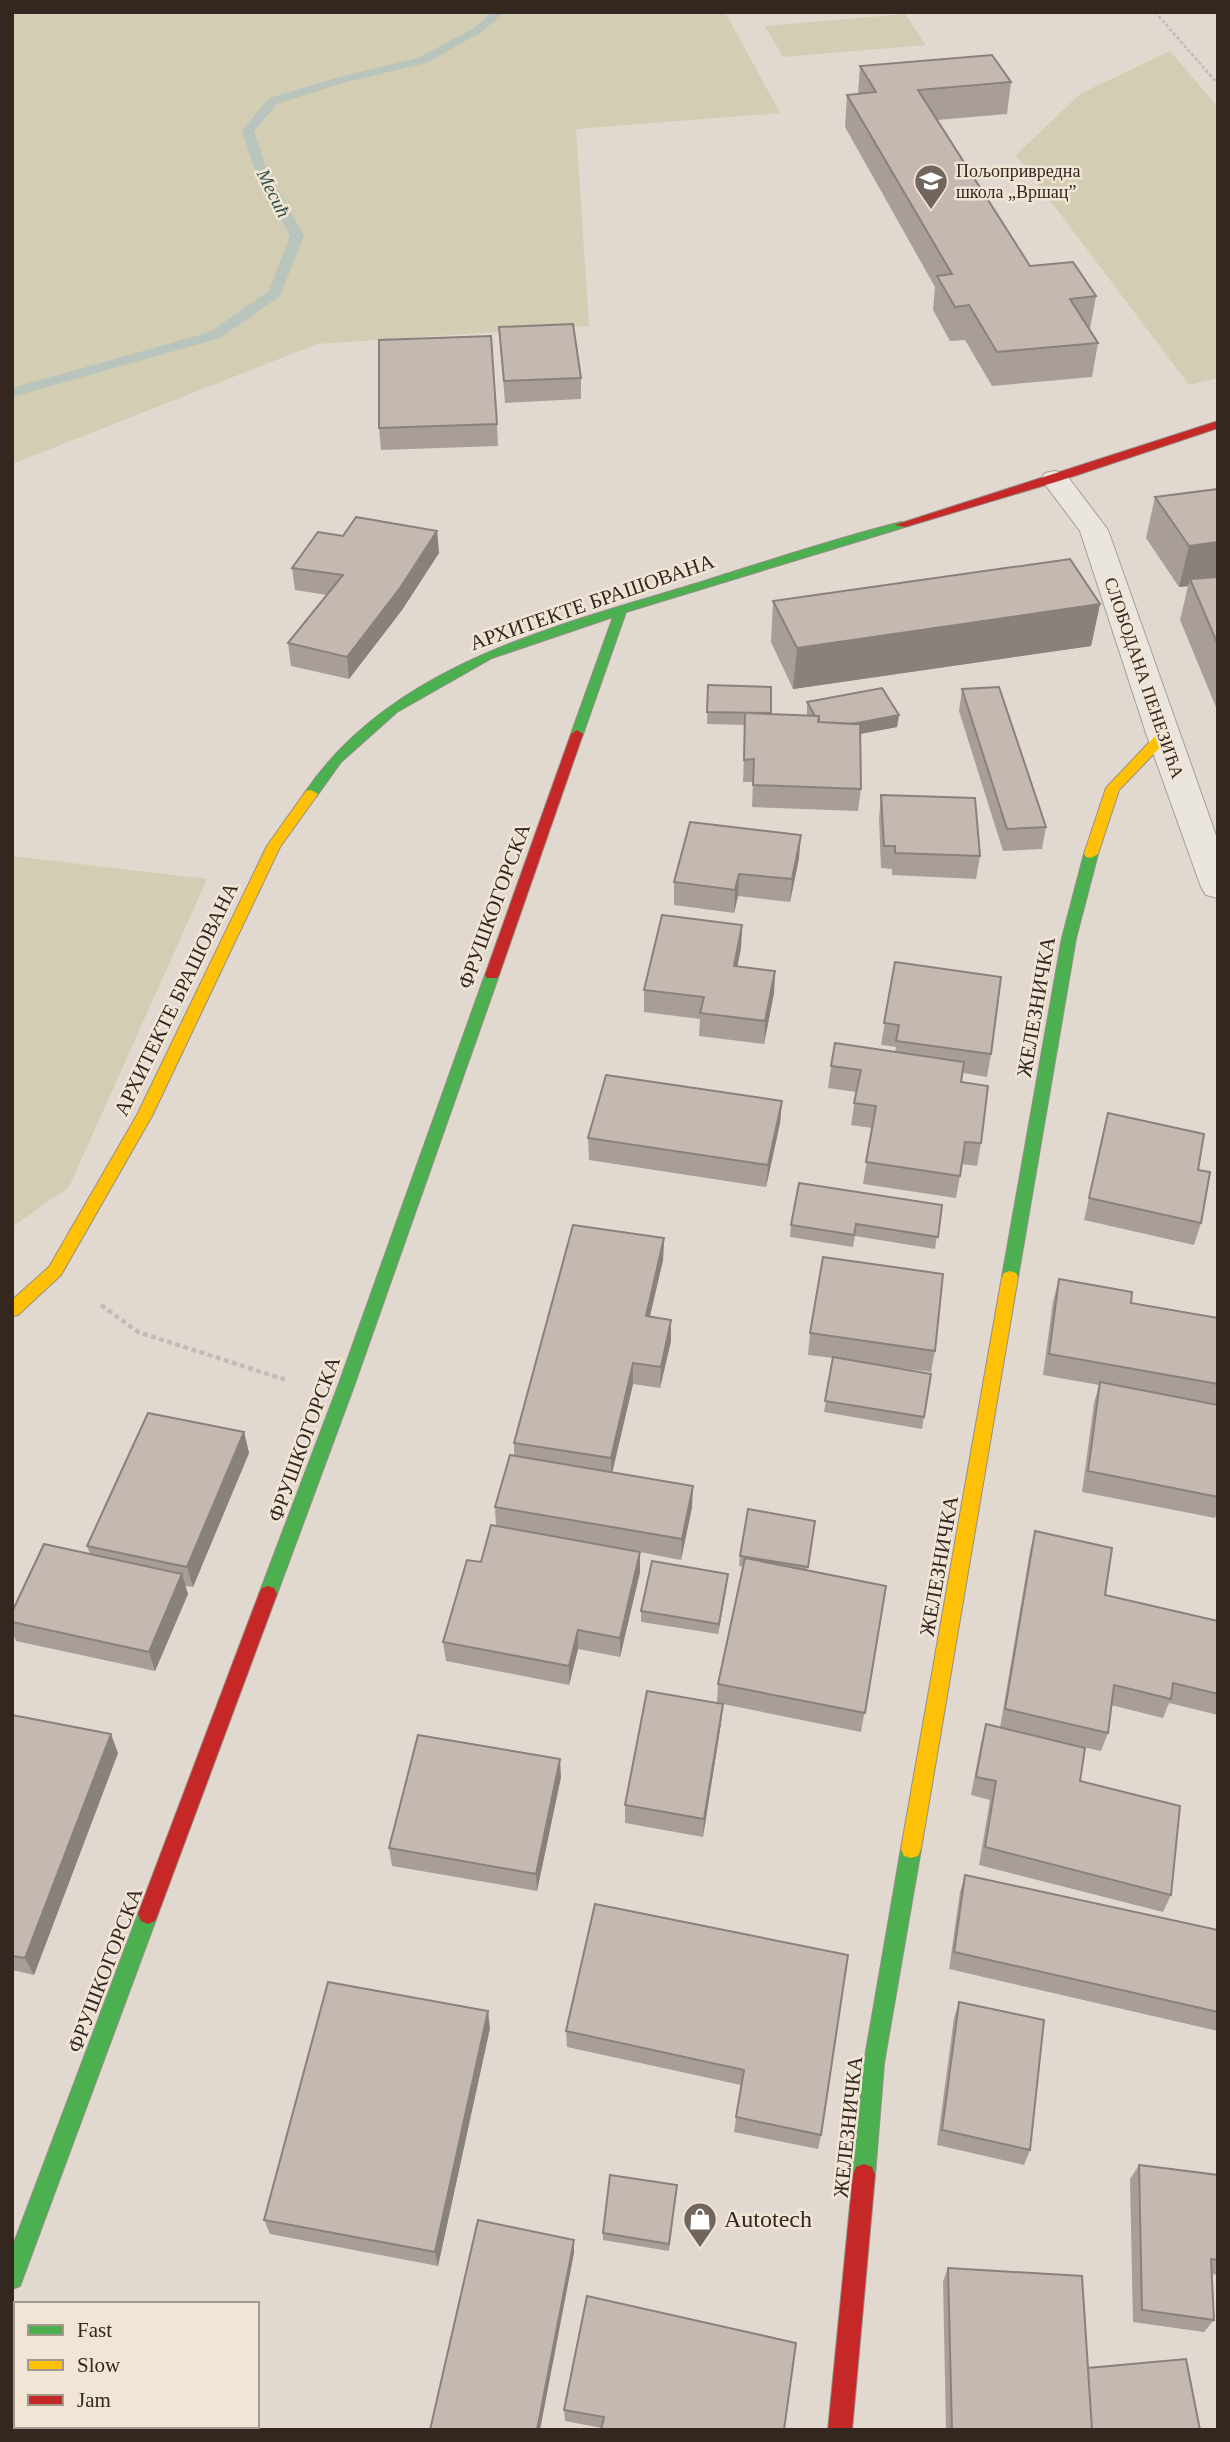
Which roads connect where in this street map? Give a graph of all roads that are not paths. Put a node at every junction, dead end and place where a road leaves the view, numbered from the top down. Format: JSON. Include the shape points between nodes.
{"nodes":[{"id":1,"x":1218,"y":424,"type":"edge"},
{"id":2,"x":1055,"y":478,"type":"junction"},
{"id":3,"x":621,"y":610,"type":"junction"},
{"id":4,"x":1163,"y":736,"type":"junction"},
{"id":5,"x":1218,"y":887,"type":"edge"},
{"id":6,"x":12,"y":1310,"type":"edge"},
{"id":7,"x":12,"y":2278,"type":"edge"},
{"id":8,"x":840,"y":2430,"type":"edge"}],
"edges":[{"from":1,"to":2,"type":"street","name":"АРХИТЕКТЕ БРАШОВАНА"},
{"from":2,"to":3,"type":"street","name":"АРХИТЕКТЕ БРАШОВАНА"},
{"from":2,"to":4,"type":"street","name":"СЛОБОДАНА ПЕНЕЗИЋА","via":[[1094,530]]},
{"from":3,"to":6,"type":"street","name":"АРХИТЕКТЕ БРАШОВАНА","via":[[488,655],[393,709],[336,759],[274,846],[144,1116],[55,1271]]},
{"from":3,"to":7,"type":"street","name":"ФРУШКОГОРСКА","via":[[346,1386]]},
{"from":4,"to":5,"type":"street","name":"СЛОБОДАНА ПЕНЕЗИЋА"},
{"from":4,"to":8,"type":"street","name":"ЖЕЛЕЗНИЧКА","via":[[1113,788],[1069,938],[874,2063]]}]}
